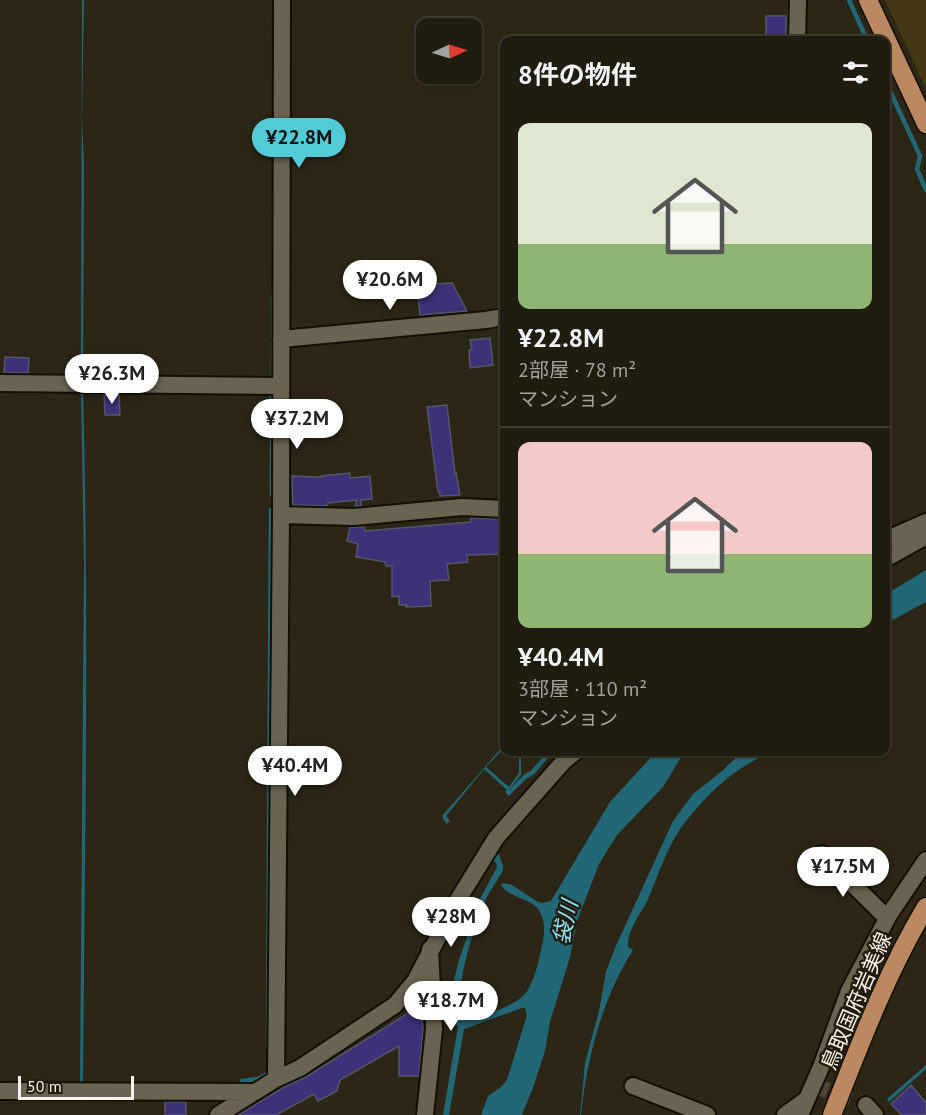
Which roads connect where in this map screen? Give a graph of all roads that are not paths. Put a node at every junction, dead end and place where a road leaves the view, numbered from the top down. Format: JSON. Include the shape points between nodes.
{"nodes":[{"id":1,"x":282,"y":0,"type":"edge"},
{"id":2,"x":798,"y":0,"type":"edge"},
{"id":3,"x":868,"y":0,"type":"edge"},
{"id":4,"x":797,"y":36,"type":"edge"},
{"id":5,"x":885,"y":36,"type":"edge"},
{"id":6,"x":890,"y":47,"type":"edge"},
{"id":7,"x":926,"y":124,"type":"edge"},
{"id":8,"x":500,"y":318,"type":"edge"},
{"id":9,"x":281,"y":339,"type":"junction"},
{"id":10,"x":0,"y":383,"type":"edge"},
{"id":11,"x":280,"y":386,"type":"junction"},
{"id":12,"x":500,"y":508,"type":"edge"},
{"id":13,"x":280,"y":514,"type":"junction"},
{"id":14,"x":926,"y":522,"type":"edge"},
{"id":15,"x":926,"y":536,"type":"edge"},
{"id":16,"x":890,"y":538,"type":"edge"},
{"id":17,"x":890,"y":556,"type":"edge"},
{"id":18,"x":570,"y":756,"type":"edge"},
{"id":19,"x":822,"y":854,"type":"dead end"},
{"id":20,"x":926,"y":861,"type":"edge"},
{"id":21,"x":926,"y":907,"type":"edge"},
{"id":22,"x":887,"y":918,"type":"junction"},
{"id":23,"x":430,"y":949,"type":"junction"},
{"id":24,"x":276,"y":1079,"type":"junction"},
{"id":25,"x":633,"y":1086,"type":"dead end"},
{"id":26,"x":0,"y":1091,"type":"edge"},
{"id":27,"x":256,"y":1092,"type":"junction"},
{"id":28,"x":807,"y":1098,"type":"junction"},
{"id":29,"x":218,"y":1115,"type":"edge"},
{"id":30,"x":425,"y":1115,"type":"edge"},
{"id":31,"x":707,"y":1115,"type":"edge"},
{"id":32,"x":785,"y":1115,"type":"edge"},
{"id":33,"x":800,"y":1115,"type":"edge"},
{"id":34,"x":832,"y":1115,"type":"edge"}],
"edges":[{"from":1,"to":9,"type":"street"},
{"from":2,"to":4,"type":"street"},
{"from":3,"to":5,"type":"main road"},
{"from":6,"to":7,"type":"main road"},
{"from":8,"to":9,"type":"street"},
{"from":9,"to":11,"type":"street"},
{"from":10,"to":11,"type":"street"},
{"from":11,"to":13,"type":"street"},
{"from":12,"to":13,"type":"street","via":[[462,507],[354,517]]},
{"from":13,"to":24,"type":"street"},
{"from":14,"to":16,"type":"street"},
{"from":15,"to":17,"type":"street"},
{"from":18,"to":23,"type":"street","via":[[496,838]]},
{"from":19,"to":22,"type":"street"},
{"from":20,"to":22,"type":"street"},
{"from":21,"to":34,"type":"main road","name":"鳥取国府岩美線","via":[[889,976]]},
{"from":22,"to":28,"type":"street","via":[[849,991]]},
{"from":23,"to":24,"type":"street","via":[[415,981],[395,1005],[300,1068]]},
{"from":23,"to":30,"type":"street","via":[[434,1029]]},
{"from":24,"to":27,"type":"street"},
{"from":25,"to":31,"type":"street"},
{"from":26,"to":27,"type":"street"},
{"from":27,"to":29,"type":"street"},
{"from":28,"to":32,"type":"street"},
{"from":28,"to":33,"type":"street"}]}
